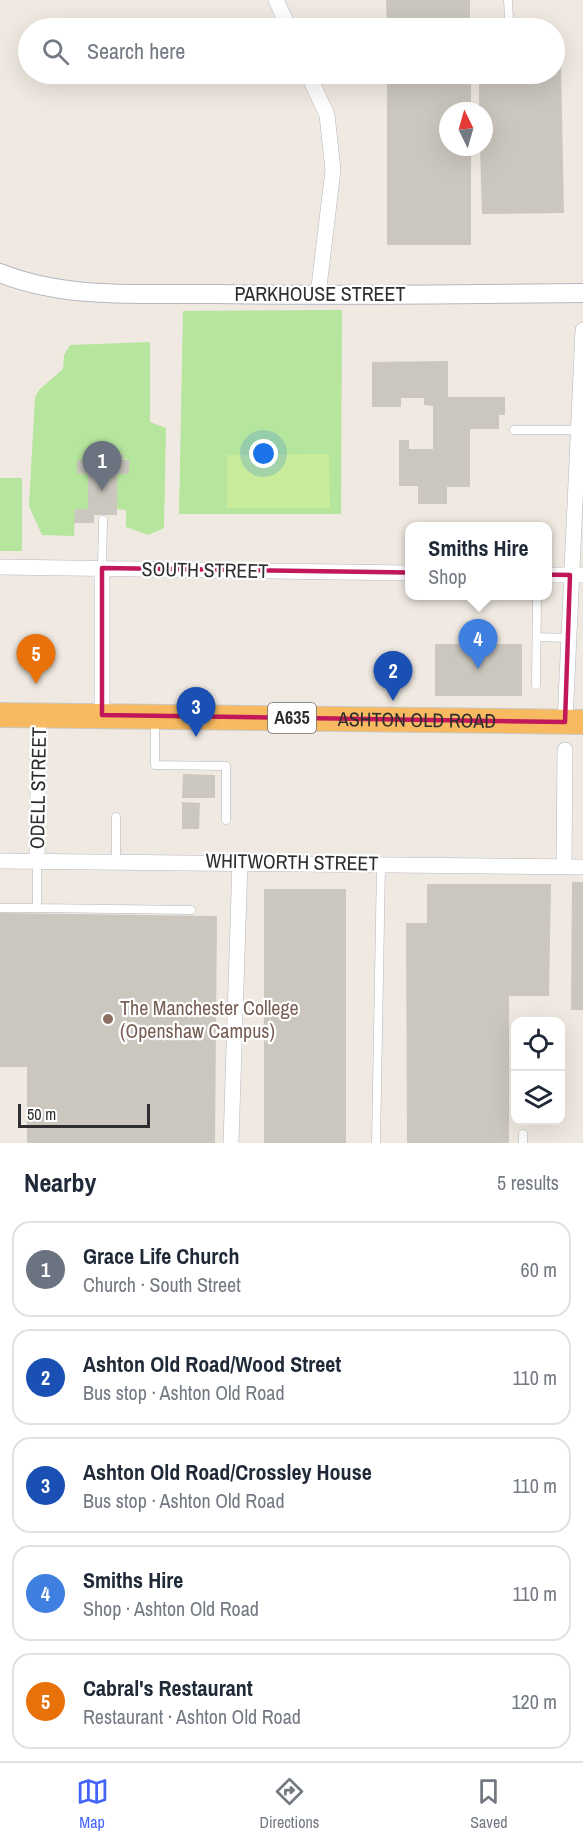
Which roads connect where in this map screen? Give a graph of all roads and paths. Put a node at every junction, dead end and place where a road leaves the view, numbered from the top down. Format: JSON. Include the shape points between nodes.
{"nodes":[{"id":1,"x":276,"y":0,"type":"edge"},
{"id":2,"x":508,"y":0,"type":"edge"},
{"id":3,"x":284,"y":18,"type":"edge"},
{"id":4,"x":509,"y":18,"type":"edge"},
{"id":5,"x":313,"y":84,"type":"edge"},
{"id":6,"x":0,"y":273,"type":"edge"},
{"id":7,"x":583,"y":293,"type":"edge"},
{"id":8,"x":318,"y":295,"type":"junction"},
{"id":9,"x":583,"y":330,"type":"edge"},
{"id":10,"x":581,"y":399,"type":"edge"},
{"id":11,"x":514,"y":430,"type":"dead end"},
{"id":12,"x":578,"y":430,"type":"junction"},
{"id":13,"x":102,"y":520,"type":"dead end"},
{"id":14,"x":0,"y":567,"type":"edge"},
{"id":15,"x":102,"y":568,"type":"junction"},
{"id":16,"x":405,"y":573,"type":"edge"},
{"id":17,"x":552,"y":575,"type":"edge"},
{"id":18,"x":577,"y":575,"type":"edge"},
{"id":19,"x":537,"y":600,"type":"edge"},
{"id":20,"x":537,"y":637,"type":"junction"},
{"id":21,"x":568,"y":638,"type":"junction"},
{"id":22,"x":536,"y":685,"type":"dead end"},
{"id":23,"x":0,"y":715,"type":"edge"},
{"id":24,"x":102,"y":715,"type":"junction"},
{"id":25,"x":39,"y":716,"type":"junction"},
{"id":26,"x":155,"y":716,"type":"junction"},
{"id":27,"x":574,"y":722,"type":"edge"},
{"id":28,"x":565,"y":750,"type":"dead end"},
{"id":29,"x":116,"y":817,"type":"dead end"},
{"id":30,"x":226,"y":820,"type":"dead end"},
{"id":31,"x":0,"y":861,"type":"edge"},
{"id":32,"x":37,"y":861,"type":"junction"},
{"id":33,"x":116,"y":861,"type":"junction"},
{"id":34,"x":240,"y":861,"type":"junction"},
{"id":35,"x":381,"y":863,"type":"junction"},
{"id":36,"x":564,"y":867,"type":"junction"},
{"id":37,"x":583,"y":867,"type":"edge"},
{"id":38,"x":0,"y":908,"type":"edge"},
{"id":39,"x":37,"y":908,"type":"junction"},
{"id":40,"x":192,"y":910,"type":"dead end"},
{"id":41,"x":231,"y":1143,"type":"edge"},
{"id":42,"x":376,"y":1143,"type":"edge"}],
"edges":[{"from":1,"to":3,"type":"street"},
{"from":2,"to":4,"type":"lane"},
{"from":5,"to":8,"type":"street","via":[[327,116],[333,170]]},
{"from":6,"to":8,"type":"street","name":"PARKHOUSE STREET","via":[[22,282],[71,292]]},
{"from":7,"to":8,"type":"street","name":"PARKHOUSE STREET"},
{"from":9,"to":10,"type":"street"},
{"from":10,"to":12,"type":"street"},
{"from":11,"to":12,"type":"lane"},
{"from":12,"to":18,"type":"street"},
{"from":13,"to":15,"type":"lane"},
{"from":14,"to":15,"type":"street","name":"SOUTH STREET"},
{"from":15,"to":16,"type":"street","name":"SOUTH STREET"},
{"from":15,"to":24,"type":"street"},
{"from":17,"to":18,"type":"street"},
{"from":18,"to":21,"type":"street"},
{"from":19,"to":20,"type":"lane"},
{"from":20,"to":21,"type":"lane"},
{"from":20,"to":22,"type":"lane"},
{"from":21,"to":27,"type":"street"},
{"from":23,"to":25,"type":"highway","name":"ASHTON OLD ROAD","number":"A635"},
{"from":24,"to":25,"type":"highway","name":"ASHTON OLD ROAD","number":"A635"},
{"from":24,"to":26,"type":"highway","name":"ASHTON OLD ROAD","number":"A635"},
{"from":25,"to":32,"type":"street","name":"ODELL STREET"},
{"from":26,"to":27,"type":"highway","name":"ASHTON OLD ROAD","number":"A635"},
{"from":26,"to":30,"type":"lane","via":[[155,765],[226,766]]},
{"from":28,"to":36,"type":"street"},
{"from":29,"to":33,"type":"lane"},
{"from":31,"to":32,"type":"street","name":"WHITWORTH STREET"},
{"from":32,"to":33,"type":"street","name":"WHITWORTH STREET"},
{"from":32,"to":39,"type":"lane"},
{"from":33,"to":34,"type":"street","name":"WHITWORTH STREET"},
{"from":34,"to":35,"type":"street","name":"WHITWORTH STREET"},
{"from":34,"to":41,"type":"street"},
{"from":35,"to":36,"type":"street","name":"WHITWORTH STREET"},
{"from":35,"to":42,"type":"lane"},
{"from":36,"to":37,"type":"street","name":"WHITWORTH STREET"},
{"from":38,"to":39,"type":"lane"},
{"from":39,"to":40,"type":"lane"}]}
